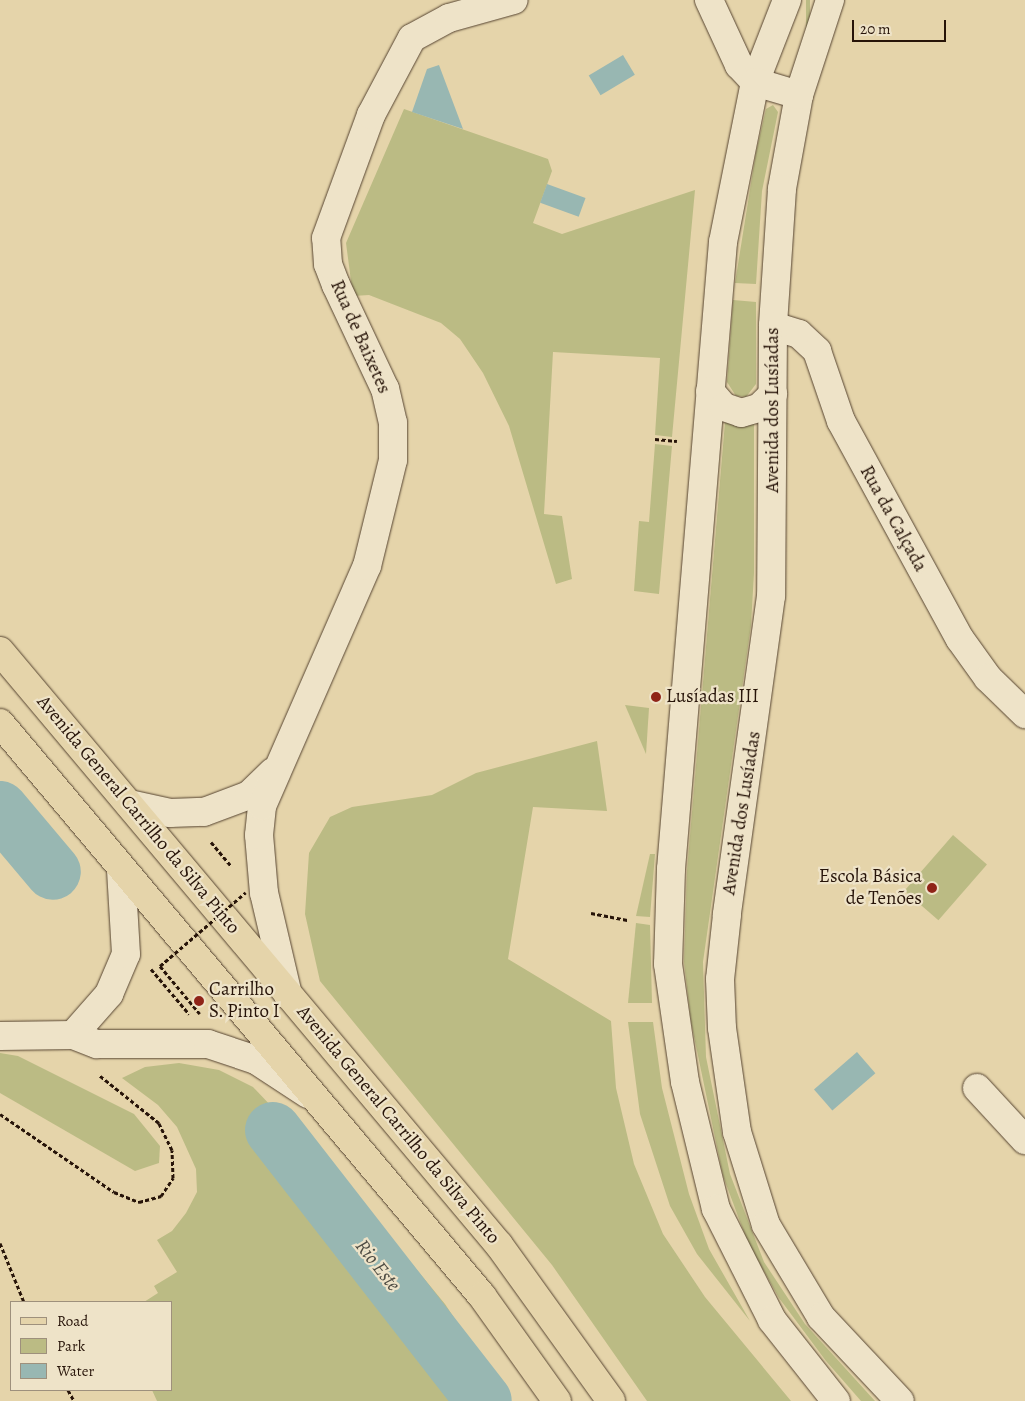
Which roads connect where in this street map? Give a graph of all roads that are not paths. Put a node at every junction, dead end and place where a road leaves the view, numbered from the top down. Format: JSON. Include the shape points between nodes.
{"nodes":[{"id":1,"x":514,"y":0,"type":"edge"},
{"id":2,"x":709,"y":0,"type":"edge"},
{"id":3,"x":787,"y":0,"type":"edge"},
{"id":4,"x":830,"y":0,"type":"edge"},
{"id":5,"x":755,"y":82,"type":"junction"},
{"id":6,"x":799,"y":95,"type":"junction"},
{"id":7,"x":773,"y":326,"type":"junction"},
{"id":8,"x":710,"y":391,"type":"junction"},
{"id":9,"x":773,"y":394,"type":"junction"},
{"id":10,"x":0,"y":651,"type":"edge"},
{"id":11,"x":1025,"y":714,"type":"edge"},
{"id":12,"x":0,"y":723,"type":"edge"},
{"id":13,"x":274,"y":771,"type":"junction"},
{"id":14,"x":130,"y":804,"type":"junction"},
{"id":15,"x":121,"y":870,"type":"junction"},
{"id":16,"x":288,"y":995,"type":"junction"},
{"id":17,"x":73,"y":1035,"type":"junction"},
{"id":18,"x":0,"y":1036,"type":"edge"},
{"id":19,"x":977,"y":1088,"type":"dead end"},
{"id":20,"x":318,"y":1101,"type":"junction"},
{"id":21,"x":1025,"y":1140,"type":"edge"},
{"id":22,"x":557,"y":1401,"type":"edge"},
{"id":23,"x":611,"y":1401,"type":"edge"},
{"id":24,"x":836,"y":1401,"type":"edge"},
{"id":25,"x":900,"y":1401,"type":"edge"}],
"edges":[{"from":1,"to":13,"type":"main road","name":"Rua de Baixetes","via":[[449,18],[412,38],[371,115],[334,208],[326,238],[328,264],[385,389],[393,423],[393,460],[367,566]]},
{"from":2,"to":5,"type":"main road","via":[[739,66]]},
{"from":3,"to":5,"type":"main road"},
{"from":4,"to":6,"type":"main road","name":"Avenida dos Lusíadas"},
{"from":5,"to":6,"type":"main road"},
{"from":5,"to":8,"type":"main road","via":[[730,193]]},
{"from":6,"to":7,"type":"main road","name":"Avenida dos Lusíadas","via":[[782,189]]},
{"from":7,"to":9,"type":"main road","name":"Avenida dos Lusíadas"},
{"from":7,"to":11,"type":"main road","name":"Rua da Calçada","via":[[799,334],[817,351],[841,421],[960,639],[988,678]]},
{"from":8,"to":9,"type":"main road","via":[[724,407],[741,413],[759,408]]},
{"from":8,"to":24,"type":"main road","via":[[671,869],[668,964],[672,1010],[700,1151],[733,1251],[772,1320]]},
{"from":9,"to":25,"type":"main road","name":"Avenida dos Lusíadas","via":[[771,596],[720,979],[726,1080],[749,1178],[788,1266],[821,1317]]},
{"from":10,"to":14,"type":"main road","name":"Avenida General Carrilho da Silva Pinto"},
{"from":12,"to":15,"type":"main road"},
{"from":13,"to":14,"type":"main road","name":"Rua de Baixetes","via":[[249,795],[204,812],[170,813]]},
{"from":13,"to":16,"type":"main road","name":"Rua de Baixetes","via":[[262,806],[260,867]]},
{"from":14,"to":16,"type":"main road","name":"Avenida General Carrilho da Silva Pinto"},
{"from":15,"to":17,"type":"main road","via":[[126,954],[109,994]]},
{"from":15,"to":20,"type":"main road"},
{"from":16,"to":23,"type":"main road","name":"Avenida General Carrilho da Silva Pinto","via":[[499,1245]]},
{"from":17,"to":18,"type":"main road"},
{"from":17,"to":20,"type":"main road","via":[[97,1044],[181,1042],[229,1049],[256,1060]]},
{"from":19,"to":21,"type":"main road"},
{"from":20,"to":22,"type":"main road","via":[[482,1296]]}]}
